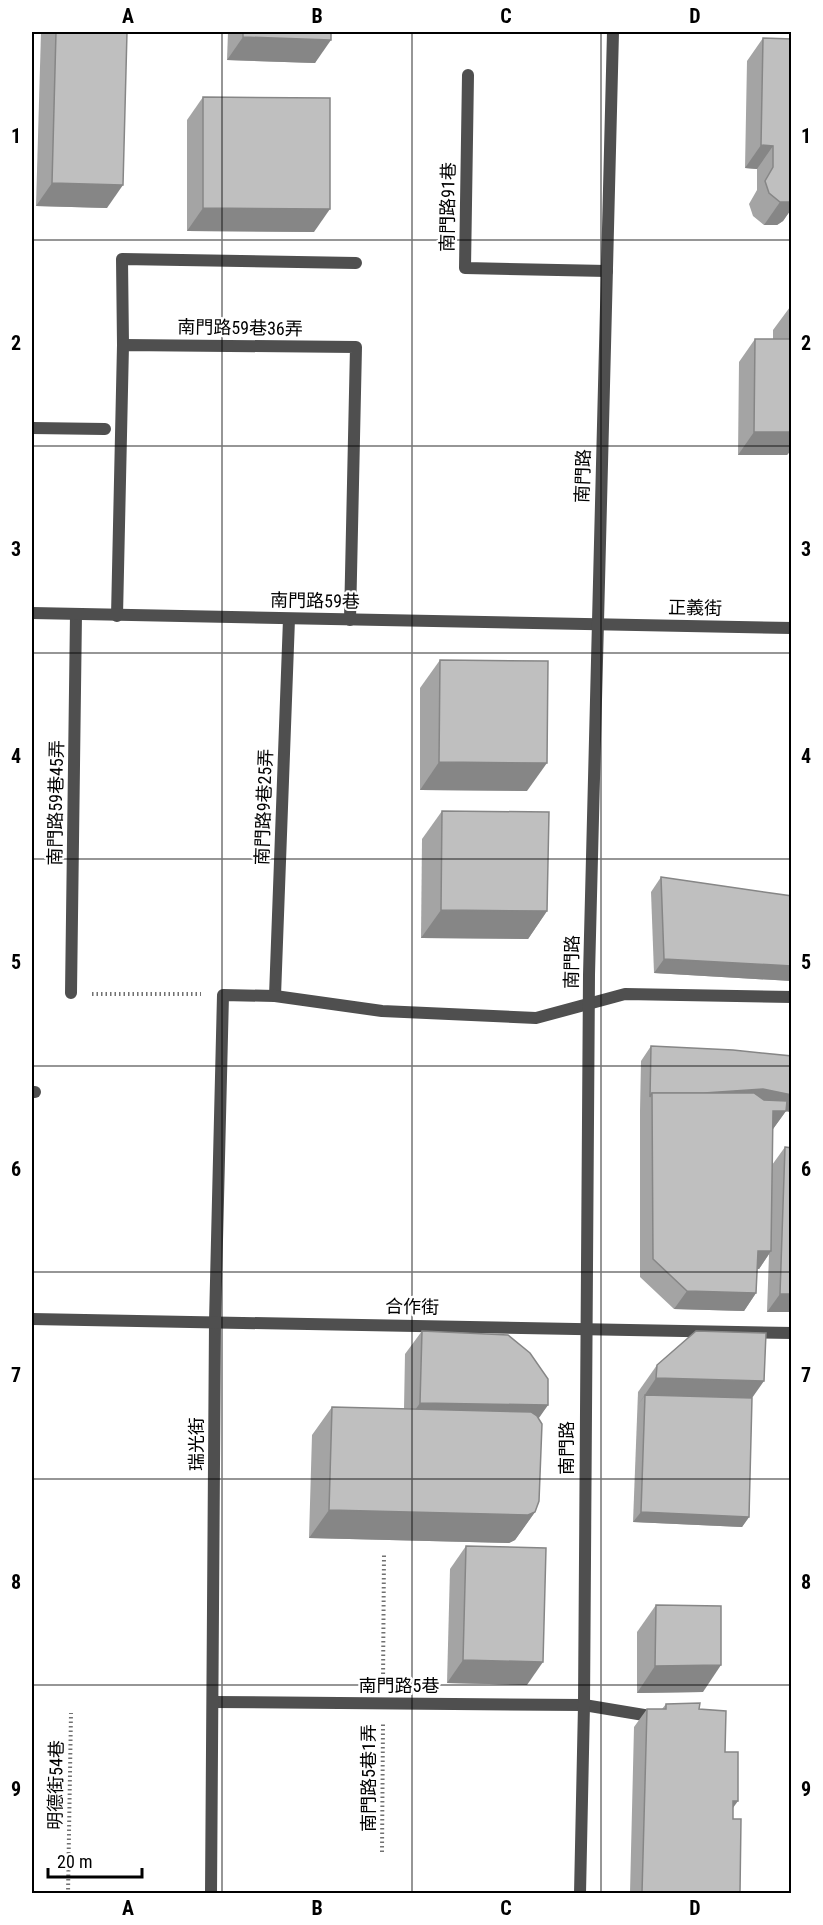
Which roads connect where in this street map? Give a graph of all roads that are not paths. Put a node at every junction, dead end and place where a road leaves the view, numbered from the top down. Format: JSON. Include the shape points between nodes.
{"nodes":[{"id":1,"x":613,"y":32,"type":"edge"},
{"id":2,"x":468,"y":75,"type":"dead end"},
{"id":3,"x":356,"y":263,"type":"dead end"},
{"id":4,"x":607,"y":272,"type":"junction"},
{"id":5,"x":123,"y":345,"type":"junction"},
{"id":6,"x":32,"y":428,"type":"edge"},
{"id":7,"x":105,"y":429,"type":"dead end"},
{"id":8,"x":32,"y":614,"type":"edge"},
{"id":9,"x":76,"y":614,"type":"junction"},
{"id":10,"x":117,"y":616,"type":"junction"},
{"id":11,"x":289,"y":619,"type":"junction"},
{"id":12,"x":350,"y":620,"type":"junction"},
{"id":13,"x":597,"y":624,"type":"junction"},
{"id":14,"x":792,"y":628,"type":"edge"},
{"id":15,"x":71,"y":993,"type":"road end"},
{"id":16,"x":275,"y":996,"type":"junction"},
{"id":17,"x":792,"y":997,"type":"edge"},
{"id":18,"x":589,"y":1003,"type":"junction"},
{"id":19,"x":32,"y":1318,"type":"edge"},
{"id":20,"x":215,"y":1322,"type":"junction"},
{"id":21,"x":586,"y":1328,"type":"junction"},
{"id":22,"x":792,"y":1333,"type":"edge"},
{"id":23,"x":213,"y":1702,"type":"junction"},
{"id":24,"x":584,"y":1706,"type":"junction"},
{"id":25,"x":674,"y":1719,"type":"edge"},
{"id":26,"x":210,"y":1893,"type":"edge"},
{"id":27,"x":580,"y":1893,"type":"edge"}],
"edges":[{"from":1,"to":4,"type":"street","name":"南門路"},
{"from":2,"to":4,"type":"street","name":"南門路91巷","via":[[465,268]]},
{"from":3,"to":5,"type":"street","via":[[122,259]]},
{"from":4,"to":13,"type":"street","name":"南門路"},
{"from":5,"to":10,"type":"street"},
{"from":5,"to":12,"type":"street","name":"南門路59巷36弄","via":[[356,347]]},
{"from":6,"to":7,"type":"street"},
{"from":8,"to":9,"type":"street","name":"南門路59巷"},
{"from":9,"to":10,"type":"street","name":"南門路59巷"},
{"from":9,"to":15,"type":"street","name":"南門路59巷45弄"},
{"from":10,"to":11,"type":"street","name":"南門路59巷"},
{"from":11,"to":12,"type":"street","name":"南門路59巷"},
{"from":11,"to":16,"type":"street","name":"南門路9巷25弄"},
{"from":12,"to":13,"type":"street","name":"南門路59巷"},
{"from":13,"to":14,"type":"street","name":"正義街"},
{"from":13,"to":18,"type":"street","name":"南門路"},
{"from":16,"to":18,"type":"street","via":[[382,1011],[536,1018]]},
{"from":16,"to":20,"type":"street","name":"瑞光街","via":[[223,994]]},
{"from":17,"to":18,"type":"street","via":[[625,994]]},
{"from":18,"to":21,"type":"street","name":"南門路"},
{"from":19,"to":20,"type":"street","name":"合作街"},
{"from":20,"to":21,"type":"street","name":"合作街"},
{"from":20,"to":23,"type":"street","name":"瑞光街"},
{"from":21,"to":22,"type":"street","name":"合作街"},
{"from":21,"to":24,"type":"street","name":"南門路"},
{"from":23,"to":24,"type":"street","name":"南門路5巷"},
{"from":23,"to":26,"type":"street","name":"瑞光街"},
{"from":24,"to":25,"type":"street","name":"南門路5巷"},
{"from":24,"to":27,"type":"street","name":"南門路"}]}
